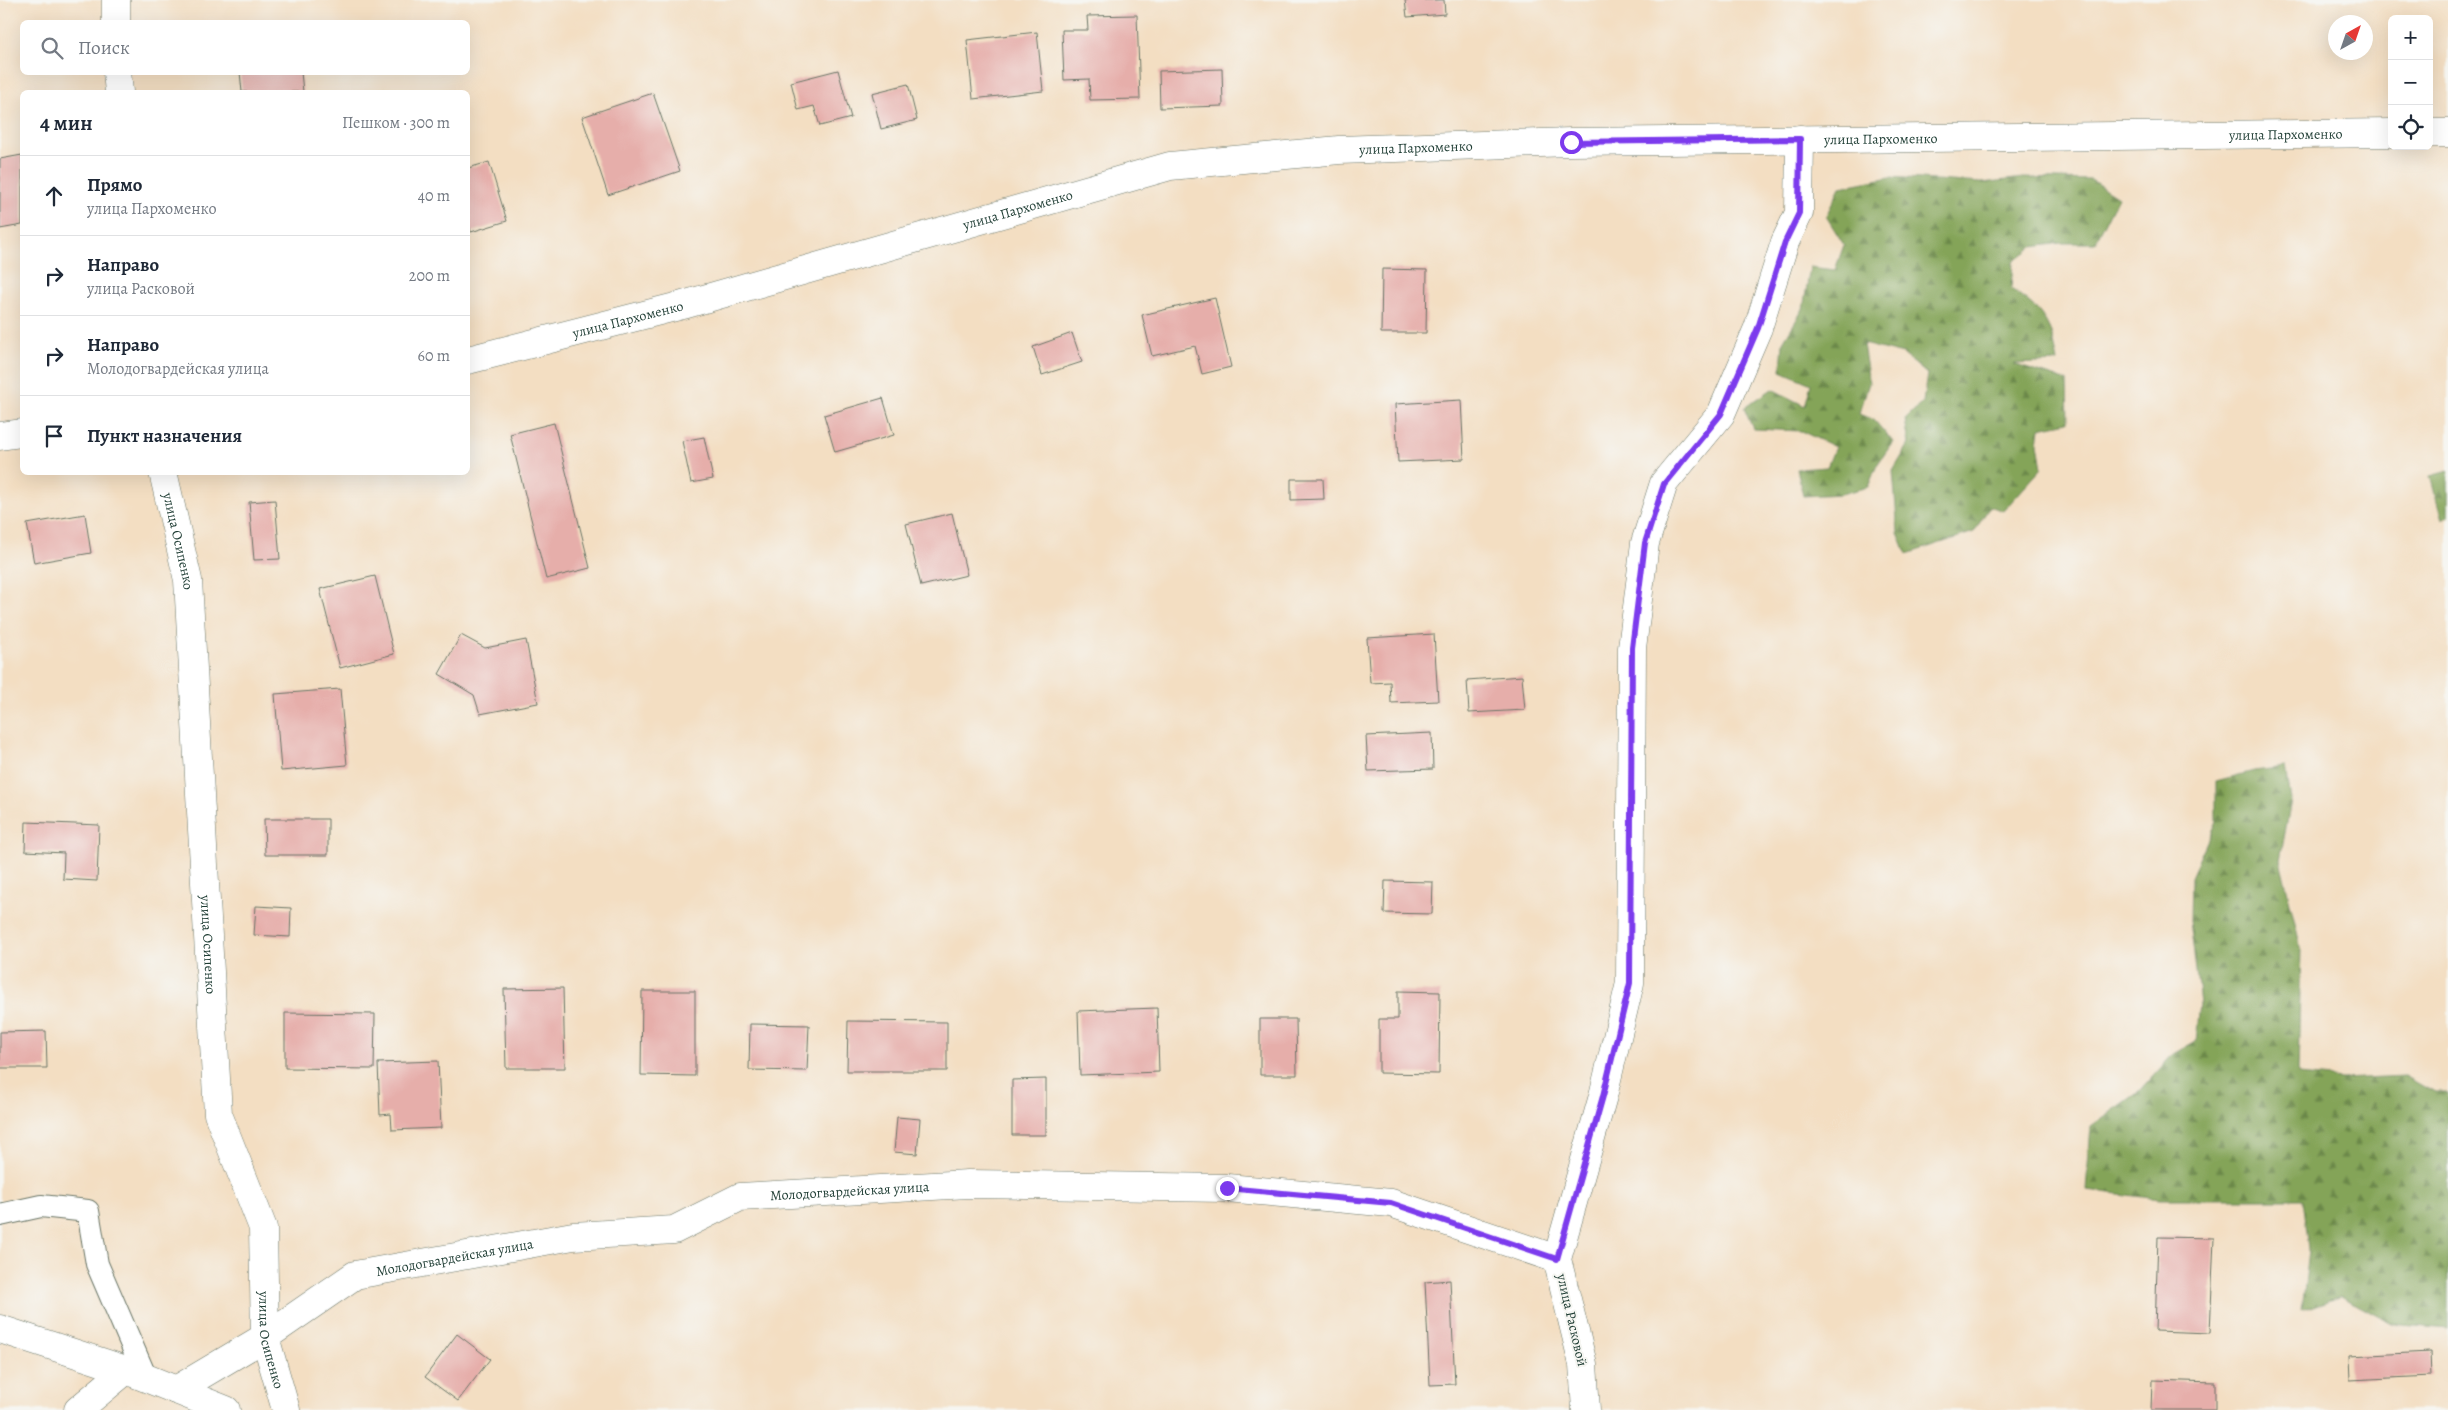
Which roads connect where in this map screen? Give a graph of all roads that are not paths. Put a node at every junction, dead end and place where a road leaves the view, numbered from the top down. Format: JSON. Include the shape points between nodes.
{"nodes":[{"id":1,"x":116,"y":0,"type":"edge"},
{"id":2,"x":116,"y":20,"type":"edge"},
{"id":3,"x":117,"y":75,"type":"edge"},
{"id":4,"x":120,"y":90,"type":"edge"},
{"id":5,"x":2448,"y":132,"type":"edge"},
{"id":6,"x":2388,"y":133,"type":"edge"},
{"id":7,"x":2433,"y":133,"type":"edge"},
{"id":8,"x":1800,"y":139,"type":"junction"},
{"id":9,"x":470,"y":359,"type":"edge"},
{"id":10,"x":20,"y":433,"type":"edge"},
{"id":11,"x":0,"y":436,"type":"edge"},
{"id":12,"x":163,"y":475,"type":"edge"},
{"id":13,"x":0,"y":1215,"type":"edge"},
{"id":14,"x":1557,"y":1259,"type":"junction"},
{"id":15,"x":0,"y":1329,"type":"edge"},
{"id":16,"x":265,"y":1337,"type":"junction"},
{"id":17,"x":136,"y":1374,"type":"junction"},
{"id":18,"x":176,"y":1390,"type":"junction"},
{"id":19,"x":78,"y":1410,"type":"edge"},
{"id":20,"x":226,"y":1410,"type":"edge"},
{"id":21,"x":286,"y":1410,"type":"edge"},
{"id":22,"x":1586,"y":1410,"type":"edge"}],
"edges":[{"from":1,"to":2,"type":"street"},
{"from":3,"to":4,"type":"street"},
{"from":5,"to":7,"type":"street"},
{"from":6,"to":8,"type":"street","name":"улица Пархоменко"},
{"from":8,"to":9,"type":"street","name":"улица Пархоменко","via":[[1339,150],[1170,166],[684,305]]},
{"from":8,"to":14,"type":"street","name":"улица Расковой","via":[[1799,213],[1785,242],[1758,328],[1721,414],[1664,484],[1645,543],[1632,648],[1630,983],[1603,1096]]},
{"from":10,"to":11,"type":"street"},
{"from":12,"to":16,"type":"street","name":"улица Осипенко","via":[[188,580],[218,1114],[263,1228]]},
{"from":13,"to":17,"type":"lane","via":[[42,1206],[88,1211],[97,1264]]},
{"from":14,"to":16,"type":"street","name":"Молодогвардейская улица","via":[[1391,1203],[1227,1188],[968,1184],[740,1197],[674,1230],[573,1236],[355,1275]]},
{"from":14,"to":22,"type":"street","name":"улица Расковой","via":[[1583,1364]]},
{"from":15,"to":17,"type":"street"},
{"from":16,"to":18,"type":"street","name":"Молодогвардейская улица"},
{"from":16,"to":21,"type":"street","name":"улица Осипенко"},
{"from":17,"to":18,"type":"street"},
{"from":17,"to":19,"type":"street"},
{"from":18,"to":20,"type":"street"}]}
